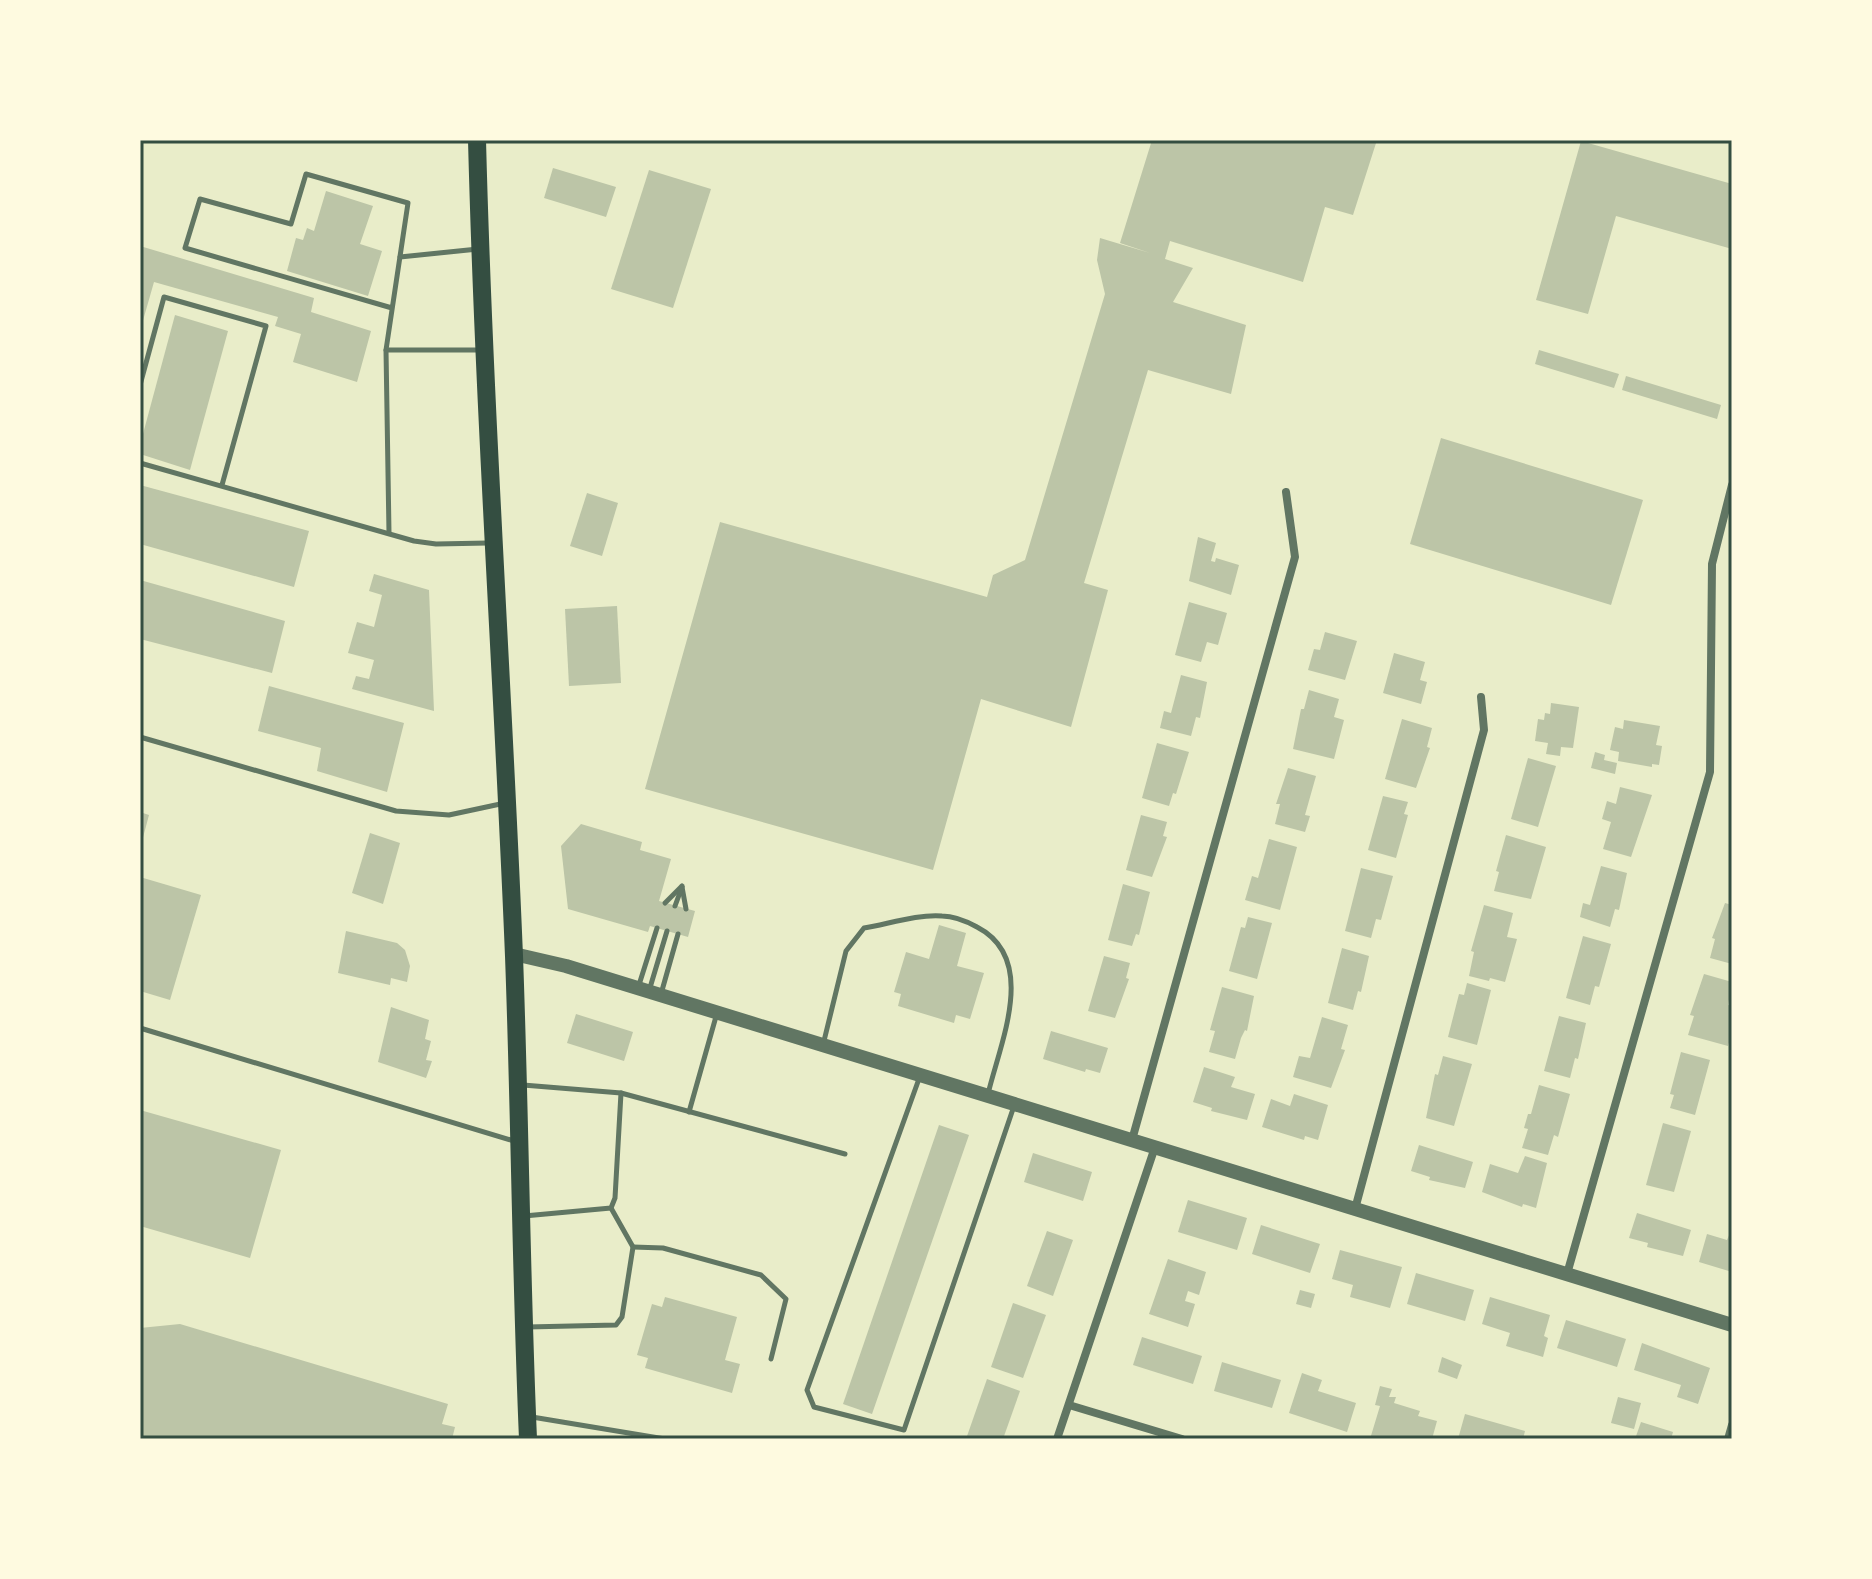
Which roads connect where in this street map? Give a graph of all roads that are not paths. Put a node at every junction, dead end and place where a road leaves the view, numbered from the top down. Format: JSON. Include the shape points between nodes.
{"nodes":[{"id":1,"x":477,"y":140,"type":"edge"},
{"id":2,"x":481,"y":249,"type":"junction"},
{"id":3,"x":400,"y":257,"type":"junction"},
{"id":4,"x":392,"y":308,"type":"junction"},
{"id":5,"x":386,"y":350,"type":"junction"},
{"id":6,"x":485,"y":350,"type":"junction"},
{"id":7,"x":140,"y":385,"type":"edge"},
{"id":8,"x":140,"y":463,"type":"edge"},
{"id":9,"x":222,"y":485,"type":"junction"},
{"id":10,"x":1732,"y":485,"type":"edge"},
{"id":11,"x":1286,"y":492,"type":"dead end"},
{"id":12,"x":389,"y":533,"type":"junction"},
{"id":13,"x":494,"y":543,"type":"junction"},
{"id":14,"x":1481,"y":697,"type":"dead end"},
{"id":15,"x":140,"y":737,"type":"edge"},
{"id":16,"x":506,"y":803,"type":"junction"},
{"id":17,"x":682,"y":886,"type":"junction"},
{"id":18,"x":665,"y":903,"type":"dead end"},
{"id":19,"x":675,"y":906,"type":"dead end"},
{"id":20,"x":686,"y":909,"type":"dead end"},
{"id":21,"x":657,"y":928,"type":"dead end"},
{"id":22,"x":667,"y":931,"type":"dead end"},
{"id":23,"x":678,"y":934,"type":"dead end"},
{"id":24,"x":514,"y":954,"type":"junction"},
{"id":25,"x":649,"y":992,"type":"junction"},
{"id":26,"x":717,"y":1013,"type":"junction"},
{"id":27,"x":140,"y":1028,"type":"edge"},
{"id":28,"x":823,"y":1046,"type":"junction"},
{"id":29,"x":920,"y":1076,"type":"junction"},
{"id":30,"x":518,"y":1084,"type":"junction"},
{"id":31,"x":621,"y":1093,"type":"junction"},
{"id":32,"x":988,"y":1097,"type":"junction"},
{"id":33,"x":1014,"y":1105,"type":"junction"},
{"id":34,"x":689,"y":1112,"type":"junction"},
{"id":35,"x":1132,"y":1140,"type":"junction"},
{"id":36,"x":520,"y":1143,"type":"junction"},
{"id":37,"x":1155,"y":1147,"type":"junction"},
{"id":38,"x":845,"y":1154,"type":"dead end"},
{"id":39,"x":611,"y":1208,"type":"junction"},
{"id":40,"x":1355,"y":1209,"type":"junction"},
{"id":41,"x":520,"y":1217,"type":"junction"},
{"id":42,"x":633,"y":1247,"type":"junction"},
{"id":43,"x":1567,"y":1274,"type":"junction"},
{"id":44,"x":1732,"y":1325,"type":"edge"},
{"id":45,"x":523,"y":1327,"type":"junction"},
{"id":46,"x":771,"y":1359,"type":"dead end"},
{"id":47,"x":1069,"y":1405,"type":"junction"},
{"id":48,"x":527,"y":1416,"type":"junction"},
{"id":49,"x":1732,"y":1425,"type":"edge"},
{"id":50,"x":528,"y":1439,"type":"edge"},
{"id":51,"x":665,"y":1439,"type":"edge"},
{"id":52,"x":1057,"y":1439,"type":"edge"},
{"id":53,"x":1182,"y":1439,"type":"edge"},
{"id":54,"x":1728,"y":1439,"type":"edge"}],
"edges":[{"from":1,"to":2,"type":"main road"},
{"from":2,"to":3,"type":"lane"},
{"from":2,"to":6,"type":"main road"},
{"from":3,"to":4,"type":"lane"},
{"from":3,"to":4,"type":"lane","via":[[408,203],[306,174],[291,224],[200,199],[185,248]]},
{"from":4,"to":5,"type":"lane"},
{"from":5,"to":6,"type":"lane"},
{"from":5,"to":12,"type":"lane"},
{"from":6,"to":13,"type":"main road"},
{"from":7,"to":9,"type":"lane","via":[[164,297],[266,326]]},
{"from":8,"to":9,"type":"lane"},
{"from":9,"to":12,"type":"lane"},
{"from":10,"to":43,"type":"street","via":[[1712,564],[1710,772]]},
{"from":11,"to":35,"type":"street","via":[[1295,557]]},
{"from":12,"to":13,"type":"lane","via":[[436,544]]},
{"from":13,"to":16,"type":"main road"},
{"from":14,"to":40,"type":"street","via":[[1484,730]]},
{"from":15,"to":16,"type":"lane","via":[[396,811],[449,815]]},
{"from":16,"to":24,"type":"main road"},
{"from":17,"to":18,"type":"lane"},
{"from":17,"to":19,"type":"lane"},
{"from":17,"to":20,"type":"lane"},
{"from":21,"to":25,"type":"lane"},
{"from":22,"to":25,"type":"lane"},
{"from":23,"to":25,"type":"lane"},
{"from":24,"to":25,"type":"street"},
{"from":24,"to":30,"type":"main road"},
{"from":25,"to":26,"type":"street"},
{"from":26,"to":28,"type":"street"},
{"from":26,"to":34,"type":"lane"},
{"from":27,"to":36,"type":"lane"},
{"from":28,"to":29,"type":"street"},
{"from":28,"to":32,"type":"lane","via":[[846,951],[864,928],[941,915],[964,920],[992,934],[1004,950],[1012,980],[1003,1045]]},
{"from":29,"to":32,"type":"street"},
{"from":29,"to":33,"type":"lane","via":[[807,1390],[814,1407],[904,1430]]},
{"from":30,"to":31,"type":"lane"},
{"from":30,"to":36,"type":"main road"},
{"from":31,"to":34,"type":"lane"},
{"from":31,"to":39,"type":"lane"},
{"from":32,"to":33,"type":"street"},
{"from":33,"to":35,"type":"street"},
{"from":34,"to":38,"type":"lane"},
{"from":35,"to":37,"type":"street"},
{"from":36,"to":41,"type":"main road"},
{"from":37,"to":40,"type":"street"},
{"from":37,"to":47,"type":"street"},
{"from":39,"to":41,"type":"lane"},
{"from":39,"to":42,"type":"lane"},
{"from":40,"to":43,"type":"street"},
{"from":41,"to":45,"type":"main road"},
{"from":42,"to":45,"type":"lane","via":[[622,1317],[616,1325]]},
{"from":42,"to":46,"type":"lane","via":[[663,1248],[761,1275],[786,1299]]},
{"from":43,"to":44,"type":"street"},
{"from":45,"to":48,"type":"main road"},
{"from":47,"to":52,"type":"street"},
{"from":47,"to":53,"type":"street"},
{"from":48,"to":50,"type":"main road"},
{"from":48,"to":51,"type":"lane"},
{"from":49,"to":54,"type":"street"}]}
